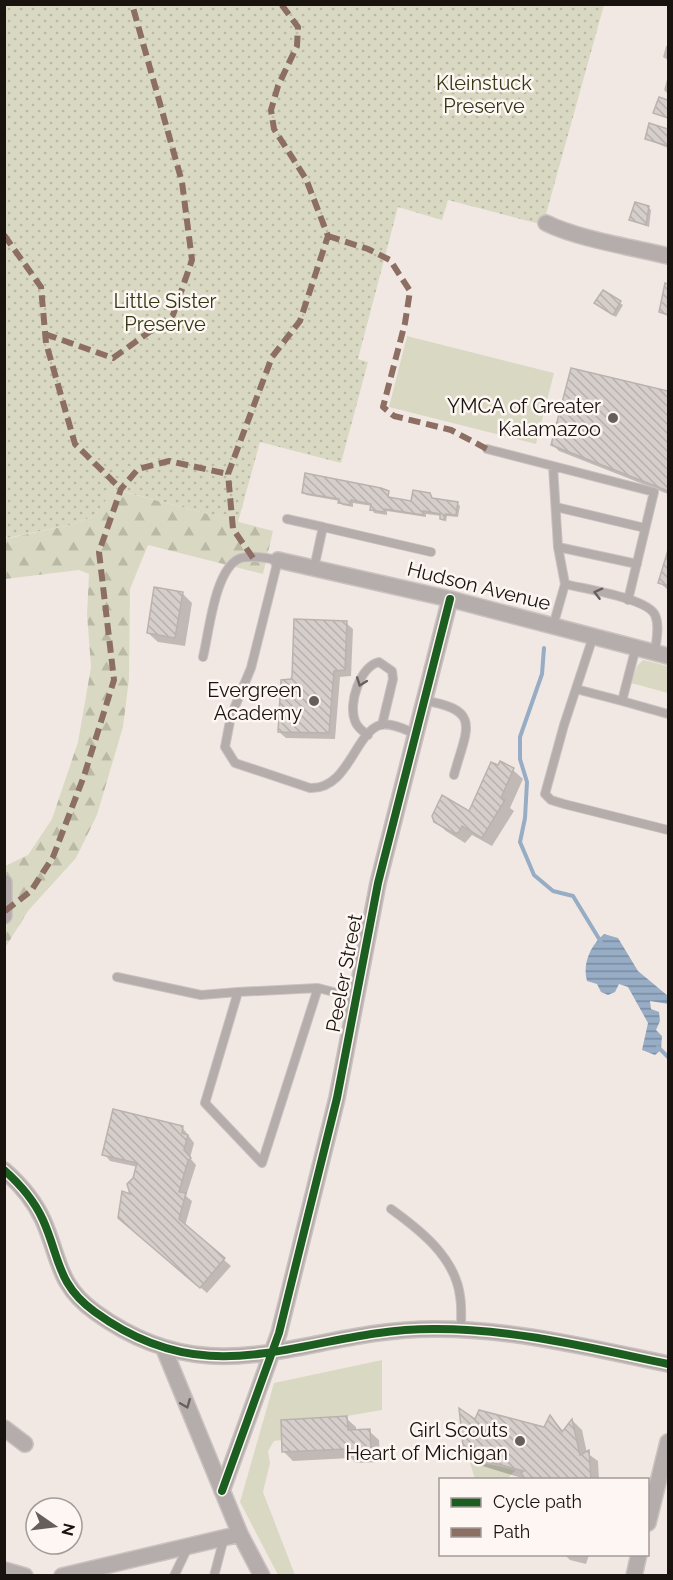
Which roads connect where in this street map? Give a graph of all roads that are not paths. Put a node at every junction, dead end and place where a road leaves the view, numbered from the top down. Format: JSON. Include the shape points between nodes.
{"nodes":[{"id":1,"x":546,"y":224,"type":"dead end"},
{"id":2,"x":669,"y":256,"type":"edge"},
{"id":3,"x":487,"y":449,"type":"dead end"},
{"id":4,"x":553,"y":466,"type":"junction"},
{"id":5,"x":555,"y":507,"type":"junction"},
{"id":6,"x":287,"y":519,"type":"dead end"},
{"id":7,"x":323,"y":527,"type":"junction"},
{"id":8,"x":645,"y":528,"type":"junction"},
{"id":9,"x":558,"y":547,"type":"junction"},
{"id":10,"x":431,"y":552,"type":"dead end"},
{"id":11,"x":278,"y":560,"type":"junction"},
{"id":12,"x":637,"y":564,"type":"junction"},
{"id":13,"x":314,"y":568,"type":"junction"},
{"id":14,"x":565,"y":584,"type":"junction"},
{"id":15,"x":450,"y":599,"type":"junction"},
{"id":16,"x":628,"y":600,"type":"junction"},
{"id":17,"x":553,"y":626,"type":"junction"},
{"id":18,"x":593,"y":637,"type":"junction"},
{"id":19,"x":636,"y":647,"type":"junction"},
{"id":20,"x":662,"y":654,"type":"edge"},
{"id":21,"x":203,"y":657,"type":"dead end"},
{"id":22,"x":576,"y":689,"type":"junction"},
{"id":23,"x":426,"y":701,"type":"junction"},
{"id":24,"x":622,"y":701,"type":"junction"},
{"id":25,"x":669,"y":714,"type":"edge"},
{"id":26,"x":382,"y":724,"type":"junction"},
{"id":27,"x":418,"y":734,"type":"junction"},
{"id":28,"x":368,"y":735,"type":"junction"},
{"id":29,"x":454,"y":775,"type":"dead end"},
{"id":30,"x":669,"y":830,"type":"edge"},
{"id":31,"x":4,"y":882,"type":"edge"},
{"id":32,"x":4,"y":916,"type":"edge"},
{"id":33,"x":117,"y":977,"type":"dead end"},
{"id":34,"x":318,"y":988,"type":"junction"},
{"id":35,"x":238,"y":992,"type":"junction"},
{"id":36,"x":357,"y":998,"type":"junction"},
{"id":37,"x":4,"y":1170,"type":"edge"},
{"id":38,"x":391,"y":1209,"type":"dead end"},
{"id":39,"x":461,"y":1329,"type":"junction"},
{"id":40,"x":164,"y":1349,"type":"junction"},
{"id":41,"x":272,"y":1352,"type":"junction"},
{"id":42,"x":669,"y":1364,"type":"edge"},
{"id":43,"x":4,"y":1428,"type":"edge"},
{"id":44,"x":669,"y":1442,"type":"edge"},
{"id":45,"x":25,"y":1444,"type":"dead end"},
{"id":46,"x":664,"y":1476,"type":"edge"},
{"id":47,"x":222,"y":1491,"type":"junction"},
{"id":48,"x":649,"y":1520,"type":"edge"},
{"id":49,"x":240,"y":1534,"type":"junction"},
{"id":50,"x":224,"y":1538,"type":"junction"},
{"id":51,"x":188,"y":1546,"type":"junction"},
{"id":52,"x":639,"y":1556,"type":"edge"},
{"id":53,"x":4,"y":1570,"type":"edge"},
{"id":54,"x":25,"y":1575,"type":"edge"},
{"id":55,"x":62,"y":1575,"type":"edge"},
{"id":56,"x":174,"y":1575,"type":"edge"},
{"id":57,"x":214,"y":1575,"type":"edge"},
{"id":58,"x":262,"y":1575,"type":"edge"},
{"id":59,"x":634,"y":1575,"type":"edge"}],
"edges":[{"from":1,"to":2,"type":"street","via":[[566,233]]},
{"from":3,"to":4,"type":"lane"},
{"from":4,"to":5,"type":"lane"},
{"from":4,"to":8,"type":"lane","via":[[654,492]]},
{"from":5,"to":8,"type":"lane"},
{"from":5,"to":9,"type":"lane"},
{"from":6,"to":7,"type":"lane"},
{"from":7,"to":10,"type":"lane"},
{"from":7,"to":13,"type":"lane"},
{"from":8,"to":12,"type":"lane"},
{"from":9,"to":12,"type":"lane"},
{"from":9,"to":14,"type":"lane"},
{"from":11,"to":13,"type":"street","name":"Hudson Avenue"},
{"from":11,"to":21,"type":"lane","via":[[243,557],[228,566],[219,585]]},
{"from":11,"to":28,"type":"lane","via":[[251,668],[231,716],[225,747],[228,755],[236,763],[320,789],[353,759]]},
{"from":12,"to":16,"type":"lane"},
{"from":13,"to":15,"type":"street","name":"Hudson Avenue"},
{"from":16,"to":14,"type":"lane","one_way":true},
{"from":14,"to":17,"type":"lane"},
{"from":15,"to":17,"type":"street","name":"Hudson Avenue"},
{"from":15,"to":23,"type":"street","name":"Peeler Street"},
{"from":16,"to":20,"type":"lane","via":[[644,603],[655,614]]},
{"from":17,"to":18,"type":"street","name":"Hudson Avenue"},
{"from":18,"to":19,"type":"street","name":"Hudson Avenue"},
{"from":18,"to":22,"type":"lane"},
{"from":19,"to":20,"type":"street","name":"Hudson Avenue"},
{"from":19,"to":24,"type":"lane"},
{"from":22,"to":24,"type":"lane"},
{"from":22,"to":30,"type":"lane","via":[[547,783],[547,798]]},
{"from":23,"to":27,"type":"street","name":"Peeler Street"},
{"from":23,"to":29,"type":"lane","via":[[458,708],[464,716],[465,729]]},
{"from":24,"to":25,"type":"lane"},
{"from":26,"to":27,"type":"lane"},
{"from":26,"to":28,"type":"lane"},
{"from":26,"to":28,"type":"lane","one_way":true,"via":[[393,679],[392,671],[379,662],[362,676],[353,712],[355,723]]},
{"from":27,"to":36,"type":"street","name":"Peeler Street","via":[[378,884]]},
{"from":31,"to":32,"type":"street"},
{"from":33,"to":35,"type":"lane","via":[[201,995]]},
{"from":34,"to":35,"type":"lane"},
{"from":34,"to":35,"type":"lane","via":[[262,1163],[205,1103]]},
{"from":34,"to":36,"type":"lane"},
{"from":36,"to":41,"type":"street","name":"Peeler Street","via":[[334,1109]]},
{"from":37,"to":40,"type":"street","via":[[34,1202],[63,1278],[94,1311],[135,1337]]},
{"from":38,"to":39,"type":"lane","via":[[422,1231],[444,1256],[460,1294]]},
{"from":39,"to":41,"type":"street","via":[[387,1331]]},
{"from":39,"to":42,"type":"street","via":[[533,1336]]},
{"from":40,"to":41,"type":"street","via":[[225,1358]]},
{"from":40,"to":47,"type":"street","one_way":true},
{"from":41,"to":47,"type":"street","name":"Peeler Street"},
{"from":43,"to":45,"type":"street"},
{"from":44,"to":46,"type":"street"},
{"from":46,"to":48,"type":"street"},
{"from":47,"to":49,"type":"street"},
{"from":49,"to":50,"type":"street"},
{"from":49,"to":58,"type":"street"},
{"from":50,"to":51,"type":"street"},
{"from":50,"to":57,"type":"lane"},
{"from":51,"to":55,"type":"street"},
{"from":51,"to":56,"type":"lane"},
{"from":52,"to":59,"type":"street"},
{"from":53,"to":54,"type":"street"}]}
